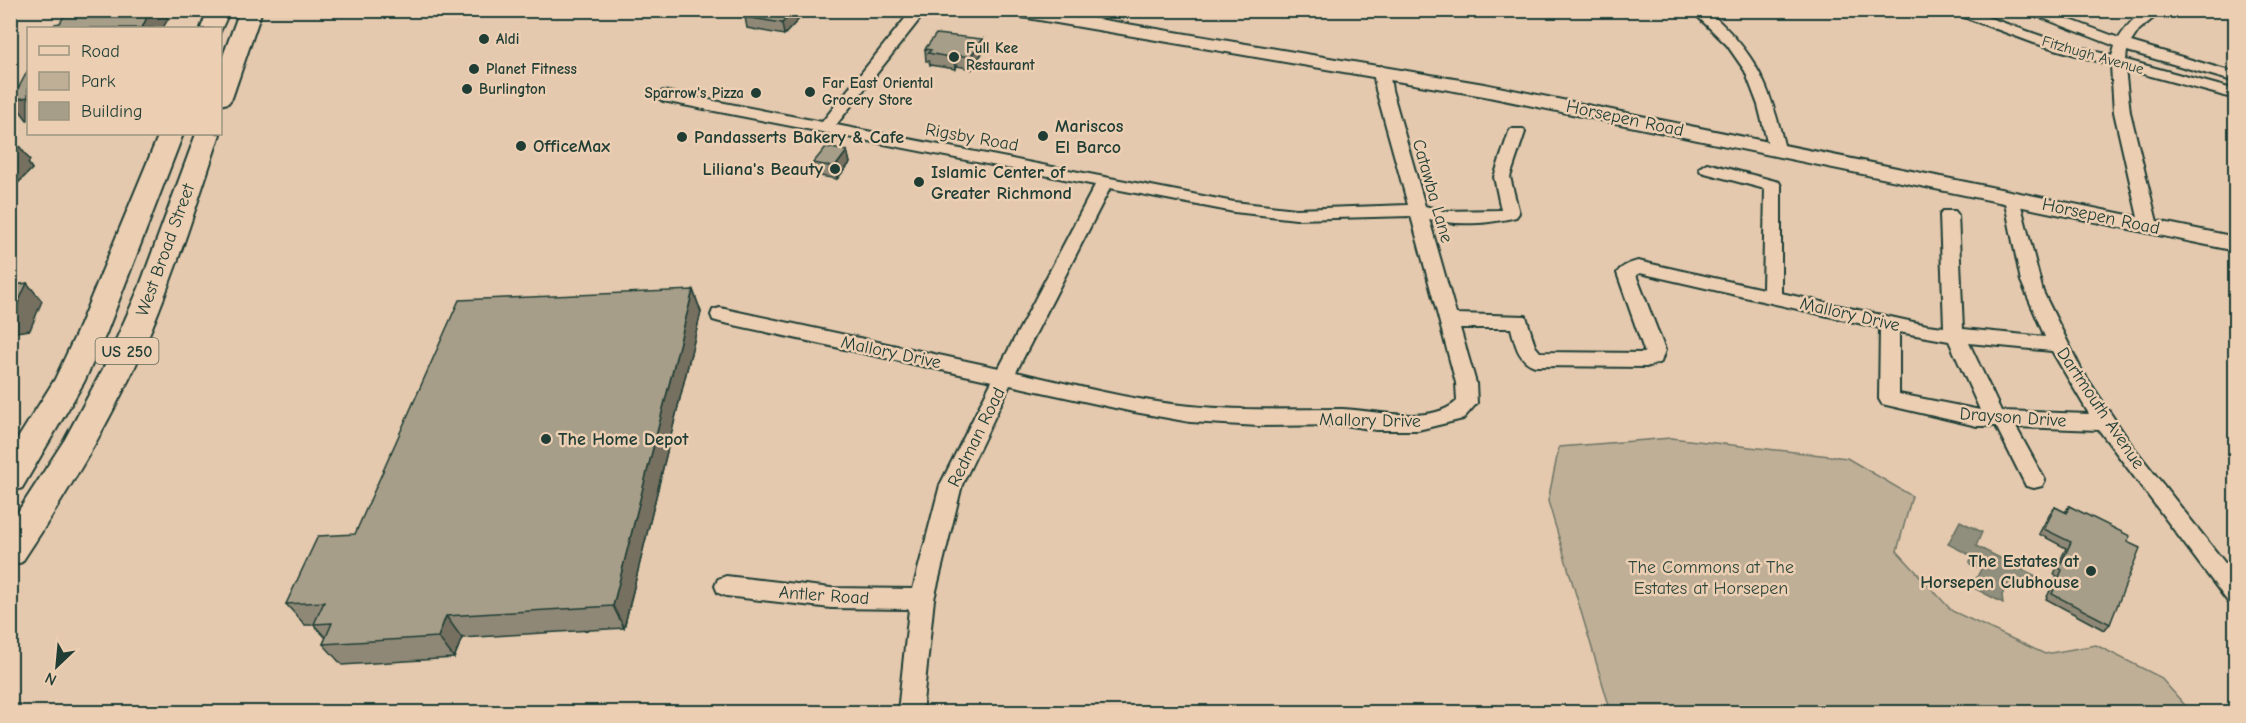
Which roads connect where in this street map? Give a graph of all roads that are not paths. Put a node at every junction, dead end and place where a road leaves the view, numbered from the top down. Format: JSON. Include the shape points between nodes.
{"nodes":[{"id":1,"x":219,"y":10,"type":"edge"},
{"id":2,"x":251,"y":10,"type":"edge"},
{"id":3,"x":920,"y":10,"type":"edge"},
{"id":4,"x":1010,"y":10,"type":"edge"},
{"id":5,"x":1698,"y":10,"type":"edge"},
{"id":6,"x":1952,"y":10,"type":"edge"},
{"id":7,"x":2029,"y":10,"type":"edge"},
{"id":8,"x":2156,"y":10,"type":"edge"},
{"id":9,"x":212,"y":27,"type":"edge"},
{"id":10,"x":2123,"y":45,"type":"junction"},
{"id":11,"x":2119,"y":63,"type":"junction"},
{"id":12,"x":1381,"y":71,"type":"junction"},
{"id":13,"x":2235,"y":78,"type":"edge"},
{"id":14,"x":222,"y":92,"type":"edge"},
{"id":15,"x":2235,"y":95,"type":"edge"},
{"id":16,"x":663,"y":96,"type":"dead end"},
{"id":17,"x":825,"y":128,"type":"junction"},
{"id":18,"x":1517,"y":132,"type":"dead end"},
{"id":19,"x":171,"y":135,"type":"edge"},
{"id":20,"x":208,"y":135,"type":"edge"},
{"id":21,"x":1777,"y":149,"type":"junction"},
{"id":22,"x":1707,"y":168,"type":"dead end"},
{"id":23,"x":1105,"y":182,"type":"junction"},
{"id":24,"x":2012,"y":198,"type":"junction"},
{"id":25,"x":1418,"y":210,"type":"junction"},
{"id":26,"x":1948,"y":214,"type":"dead end"},
{"id":27,"x":2149,"y":226,"type":"junction"},
{"id":28,"x":172,"y":234,"type":"junction"},
{"id":29,"x":128,"y":242,"type":"junction"},
{"id":30,"x":2235,"y":244,"type":"edge"},
{"id":31,"x":1772,"y":297,"type":"junction"},
{"id":32,"x":720,"y":315,"type":"dead end"},
{"id":33,"x":1449,"y":321,"type":"junction"},
{"id":34,"x":1890,"y":324,"type":"junction"},
{"id":35,"x":1957,"y":336,"type":"junction"},
{"id":36,"x":2058,"y":345,"type":"junction"},
{"id":37,"x":1005,"y":377,"type":"junction"},
{"id":38,"x":1998,"y":418,"type":"junction"},
{"id":39,"x":2105,"y":422,"type":"junction"},
{"id":40,"x":10,"y":479,"type":"edge"},
{"id":41,"x":2034,"y":480,"type":"dead end"},
{"id":42,"x":10,"y":552,"type":"edge"},
{"id":43,"x":726,"y":586,"type":"dead end"},
{"id":44,"x":2235,"y":595,"type":"edge"},
{"id":45,"x":922,"y":599,"type":"junction"},
{"id":46,"x":910,"y":712,"type":"edge"}],
"edges":[{"from":1,"to":9,"type":"main road"},
{"from":2,"to":14,"type":"main road"},
{"from":3,"to":17,"type":"street"},
{"from":4,"to":12,"type":"street","name":"Horsepen Road"},
{"from":5,"to":21,"type":"street","via":[[1739,48],[1755,72]]},
{"from":6,"to":11,"type":"street","name":"Fitzhugh Avenue"},
{"from":7,"to":10,"type":"street","name":"Fitzhugh Avenue"},
{"from":8,"to":10,"type":"street","via":[[2136,25]]},
{"from":10,"to":11,"type":"street"},
{"from":10,"to":13,"type":"street","name":"Fitzhugh Avenue"},
{"from":11,"to":15,"type":"street","name":"Fitzhugh Avenue"},
{"from":11,"to":27,"type":"street","via":[[2122,113]]},
{"from":12,"to":21,"type":"street","name":"Horsepen Road"},
{"from":12,"to":25,"type":"street","name":"Catawba Lane"},
{"from":16,"to":17,"type":"street","name":"Rigsby Road"},
{"from":17,"to":23,"type":"street","name":"Rigsby Road"},
{"from":18,"to":25,"type":"street","name":"Rigsby Road","via":[[1502,177],[1510,213],[1443,217]]},
{"from":19,"to":29,"type":"main road","name":"West Broad Street","number":"US 250"},
{"from":20,"to":28,"type":"main road","name":"West Broad Street","number":"US 250"},
{"from":21,"to":24,"type":"street","name":"Horsepen Road"},
{"from":22,"to":31,"type":"street","via":[[1773,186]]},
{"from":23,"to":25,"type":"street","name":"Rigsby Road","via":[[1268,211],[1326,214]]},
{"from":23,"to":37,"type":"street","name":"Redman Road"},
{"from":24,"to":27,"type":"street","name":"Horsepen Road"},
{"from":24,"to":36,"type":"street","name":"Dartmouth Avenue","via":[[2033,289]]},
{"from":25,"to":33,"type":"street","name":"Catawba Lane"},
{"from":26,"to":35,"type":"street"},
{"from":27,"to":30,"type":"street","name":"Horsepen Road"},
{"from":28,"to":29,"type":"main road"},
{"from":28,"to":42,"type":"main road","name":"West Broad Street","number":"US 250","via":[[132,338],[96,414]]},
{"from":29,"to":40,"type":"main road","name":"West Broad Street","number":"US 250","via":[[69,382]]},
{"from":31,"to":33,"type":"street","name":"Mallory Drive","via":[[1649,268],[1638,267],[1626,273],[1655,350],[1654,357],[1646,360],[1535,359],[1526,348],[1519,321]]},
{"from":31,"to":34,"type":"street","name":"Mallory Drive"},
{"from":32,"to":37,"type":"street","name":"Mallory Drive"},
{"from":33,"to":37,"type":"street","name":"Mallory Drive","via":[[1466,382],[1467,403],[1456,414],[1418,422],[1190,414]]},
{"from":34,"to":35,"type":"street","name":"Mallory Drive"},
{"from":34,"to":38,"type":"street","name":"Drayson Drive","via":[[1889,399],[1967,417]]},
{"from":35,"to":36,"type":"street","name":"Mallory Drive"},
{"from":35,"to":38,"type":"street"},
{"from":36,"to":39,"type":"street","name":"Dartmouth Avenue"},
{"from":37,"to":45,"type":"street","name":"Redman Road","via":[[951,485]]},
{"from":38,"to":39,"type":"street","name":"Drayson Drive"},
{"from":38,"to":41,"type":"street"},
{"from":39,"to":44,"type":"street","name":"Dartmouth Avenue"},
{"from":43,"to":45,"type":"street","name":"Antler Road","via":[[831,598]]},
{"from":45,"to":46,"type":"street","name":"Redman Road"}]}
